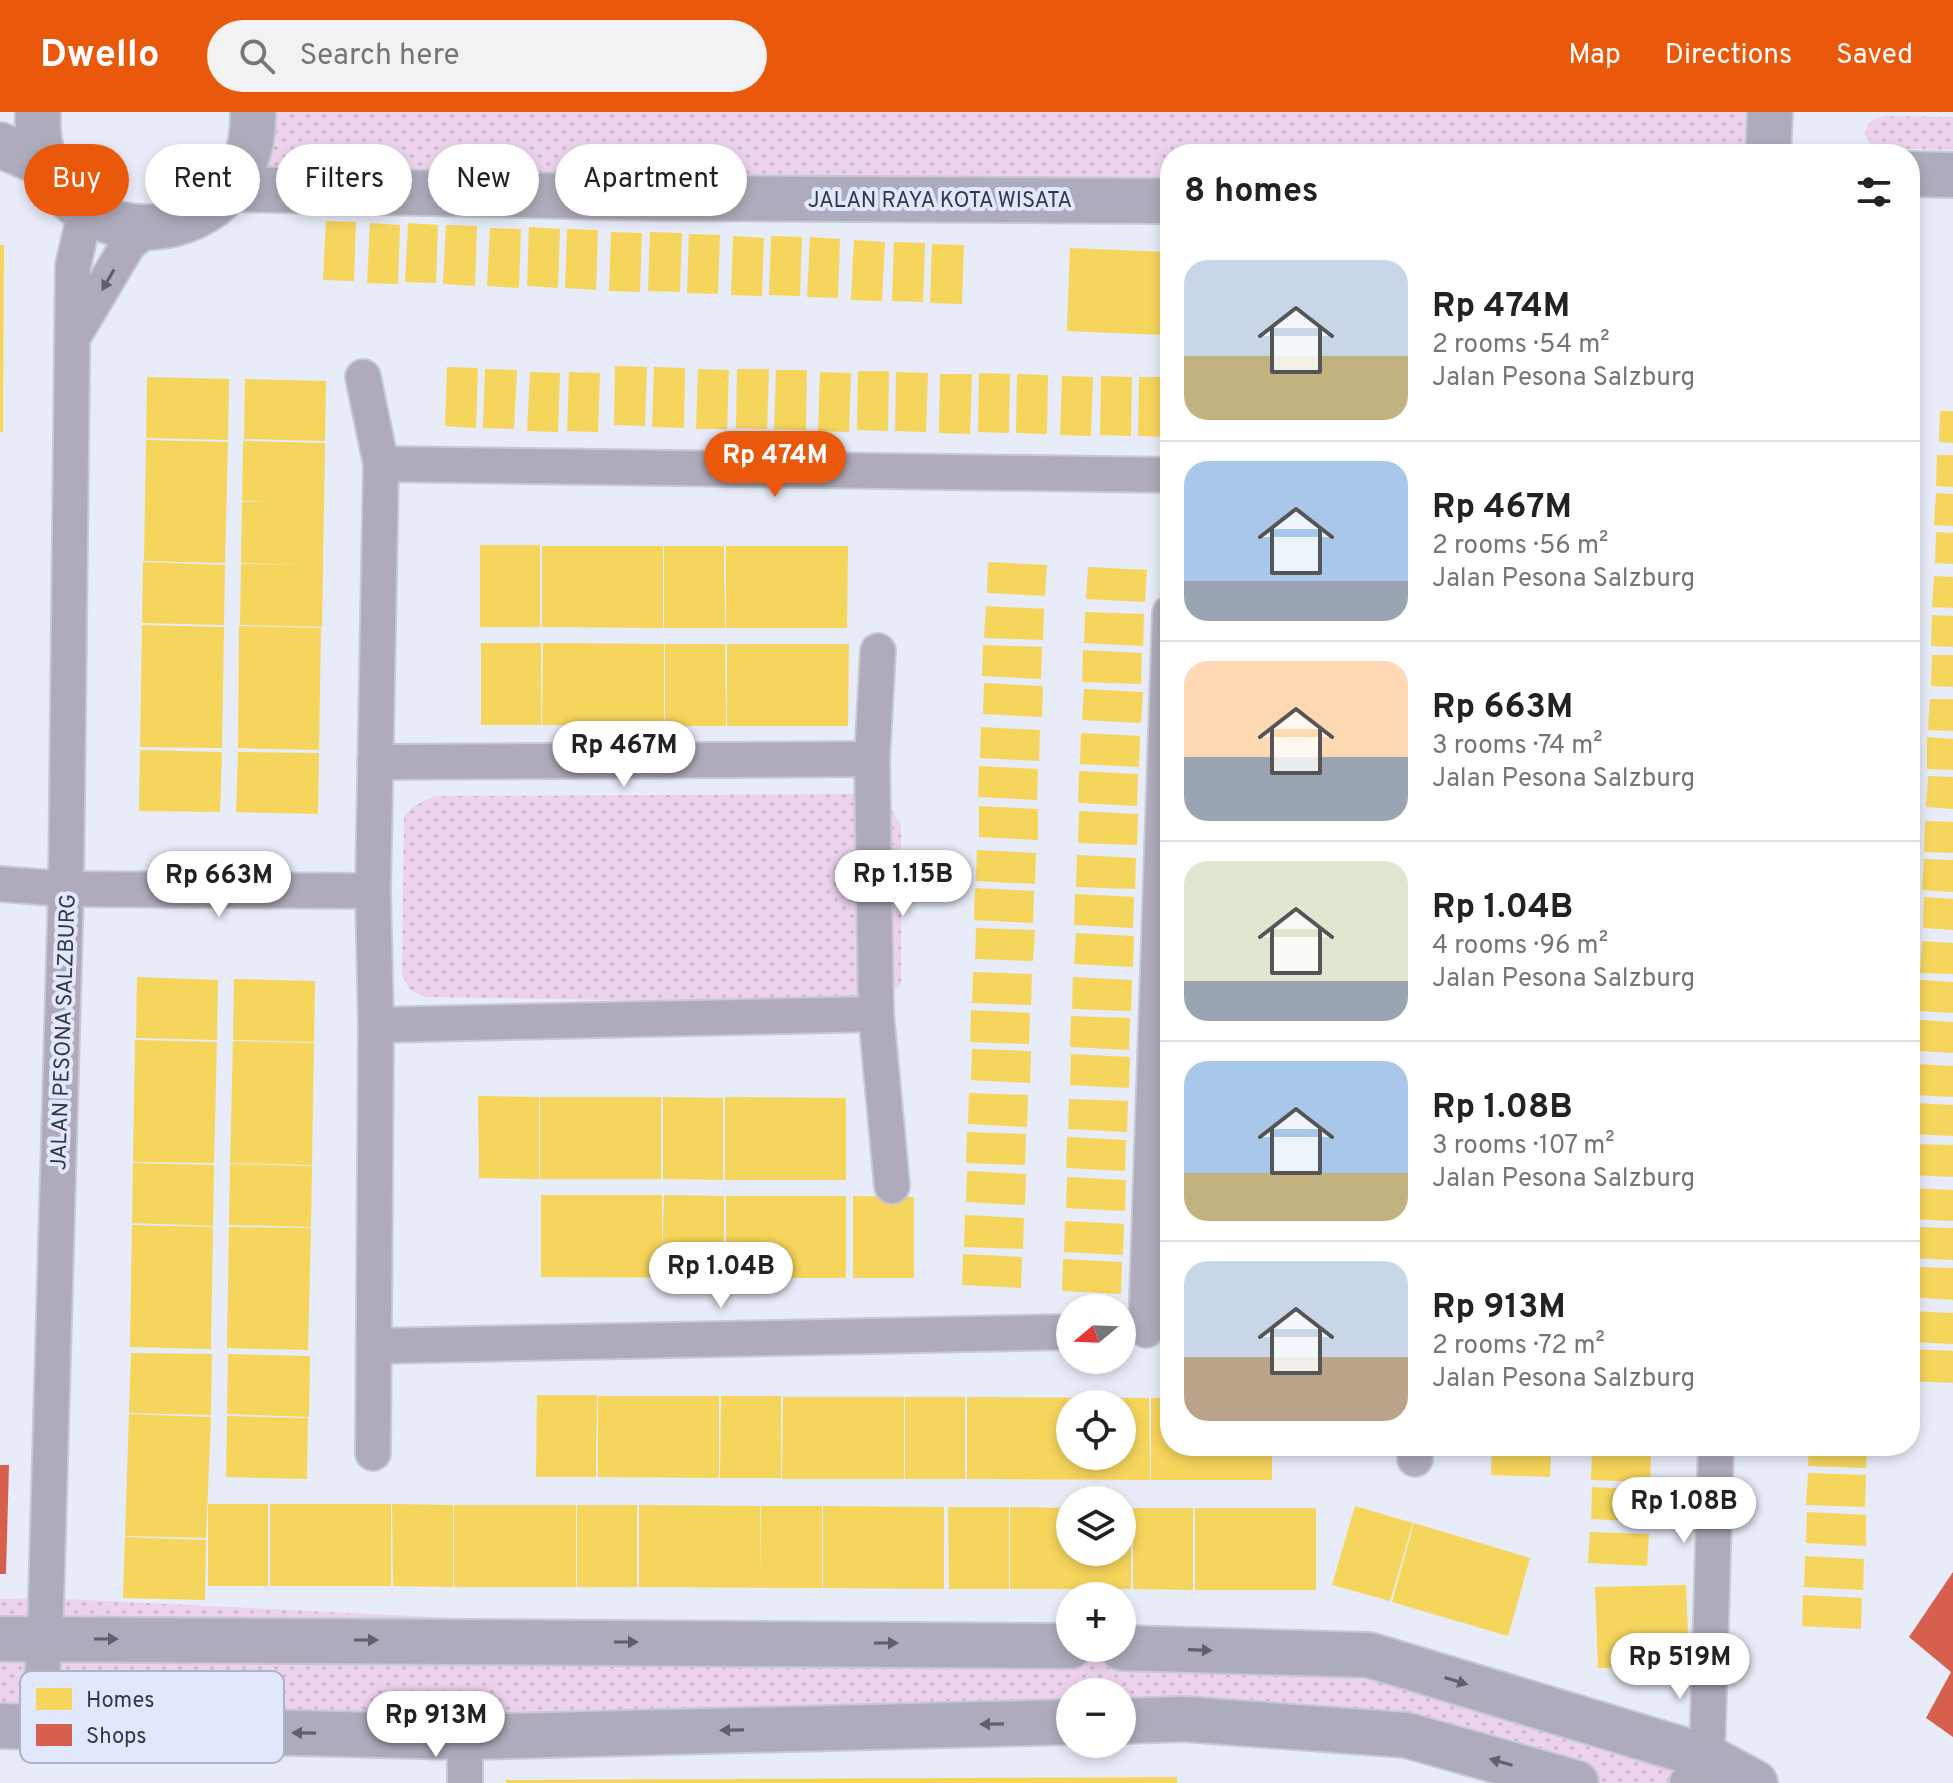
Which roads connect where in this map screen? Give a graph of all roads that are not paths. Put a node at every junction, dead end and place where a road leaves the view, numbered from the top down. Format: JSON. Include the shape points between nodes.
{"nodes":[{"id":1,"x":38,"y":112,"type":"edge"},
{"id":2,"x":253,"y":112,"type":"edge"},
{"id":3,"x":1770,"y":112,"type":"edge"},
{"id":4,"x":40,"y":144,"type":"edge"},
{"id":5,"x":250,"y":144,"type":"edge"},
{"id":6,"x":1768,"y":144,"type":"edge"},
{"id":7,"x":0,"y":145,"type":"edge"},
{"id":8,"x":24,"y":155,"type":"edge"},
{"id":9,"x":1920,"y":174,"type":"edge"},
{"id":10,"x":1953,"y":175,"type":"edge"},
{"id":11,"x":260,"y":190,"type":"edge"},
{"id":12,"x":1160,"y":201,"type":"edge"},
{"id":13,"x":87,"y":216,"type":"edge"},
{"id":14,"x":96,"y":216,"type":"edge"},
{"id":15,"x":195,"y":216,"type":"edge"},
{"id":16,"x":148,"y":229,"type":"junction"},
{"id":17,"x":73,"y":337,"type":"junction"},
{"id":18,"x":363,"y":377,"type":"dead end"},
{"id":19,"x":381,"y":464,"type":"junction"},
{"id":20,"x":1160,"y":475,"type":"edge"},
{"id":21,"x":878,"y":651,"type":"dead end"},
{"id":22,"x":872,"y":759,"type":"junction"},
{"id":23,"x":375,"y":762,"type":"junction"},
{"id":24,"x":0,"y":884,"type":"edge"},
{"id":25,"x":66,"y":889,"type":"junction"},
{"id":26,"x":373,"y":891,"type":"junction"},
{"id":27,"x":1160,"y":912,"type":"edge"},
{"id":28,"x":876,"y":1014,"type":"junction"},
{"id":29,"x":376,"y":1025,"type":"junction"},
{"id":30,"x":892,"y":1186,"type":"dead end"},
{"id":31,"x":1146,"y":1330,"type":"edge"},
{"id":32,"x":1056,"y":1332,"type":"edge"},
{"id":33,"x":374,"y":1346,"type":"junction"},
{"id":34,"x":373,"y":1453,"type":"dead end"},
{"id":35,"x":1715,"y":1456,"type":"edge"},
{"id":36,"x":45,"y":1638,"type":"junction"},
{"id":37,"x":0,"y":1639,"type":"edge"},
{"id":38,"x":1056,"y":1646,"type":"edge"},
{"id":39,"x":1136,"y":1648,"type":"edge"},
{"id":40,"x":35,"y":1671,"type":"edge"},
{"id":41,"x":1136,"y":1721,"type":"edge"},
{"id":42,"x":1056,"y":1722,"type":"edge"},
{"id":43,"x":284,"y":1733,"type":"edge"},
{"id":44,"x":465,"y":1737,"type":"junction"},
{"id":45,"x":1697,"y":1770,"type":"edge"},
{"id":46,"x":465,"y":1783,"type":"edge"},
{"id":47,"x":1576,"y":1783,"type":"edge"},
{"id":48,"x":1755,"y":1783,"type":"edge"}],
"edges":[{"from":1,"to":4,"type":"street"},
{"from":2,"to":5,"type":"street"},
{"from":3,"to":6,"type":"street"},
{"from":7,"to":8,"type":"street"},
{"from":9,"to":10,"type":"street"},
{"from":11,"to":12,"type":"street","name":"JALAN RAYA KOTA WISATA"},
{"from":13,"to":17,"type":"street","name":"JALAN PESONA SALZBURG","via":[[73,266]]},
{"from":14,"to":16,"type":"street"},
{"from":15,"to":16,"type":"street"},
{"from":16,"to":17,"type":"street","one_way":true,"via":[[129,243]]},
{"from":17,"to":25,"type":"street","name":"JALAN PESONA SALZBURG"},
{"from":18,"to":19,"type":"street"},
{"from":19,"to":20,"type":"street"},
{"from":19,"to":23,"type":"street"},
{"from":21,"to":22,"type":"street"},
{"from":22,"to":23,"type":"street"},
{"from":22,"to":28,"type":"street"},
{"from":23,"to":26,"type":"street"},
{"from":24,"to":25,"type":"street"},
{"from":25,"to":26,"type":"street"},
{"from":25,"to":36,"type":"street","name":"JALAN PESONA SALZBURG"},
{"from":26,"to":29,"type":"street"},
{"from":27,"to":31,"type":"street"},
{"from":28,"to":29,"type":"street"},
{"from":28,"to":30,"type":"street"},
{"from":29,"to":33,"type":"street"},
{"from":32,"to":33,"type":"street"},
{"from":33,"to":34,"type":"street"},
{"from":35,"to":45,"type":"street"},
{"from":36,"to":37,"type":"street"},
{"from":36,"to":38,"type":"street","one_way":true},
{"from":36,"to":40,"type":"street","name":"JALAN PESONA SALZBURG"},
{"from":39,"to":45,"type":"street","one_way":true,"via":[[1369,1655]]},
{"from":47,"to":41,"type":"street","one_way":true,"via":[[1406,1735],[1184,1719]]},
{"from":42,"to":44,"type":"street","one_way":true},
{"from":44,"to":43,"type":"street","one_way":true},
{"from":44,"to":46,"type":"street"},
{"from":45,"to":48,"type":"street"}]}
